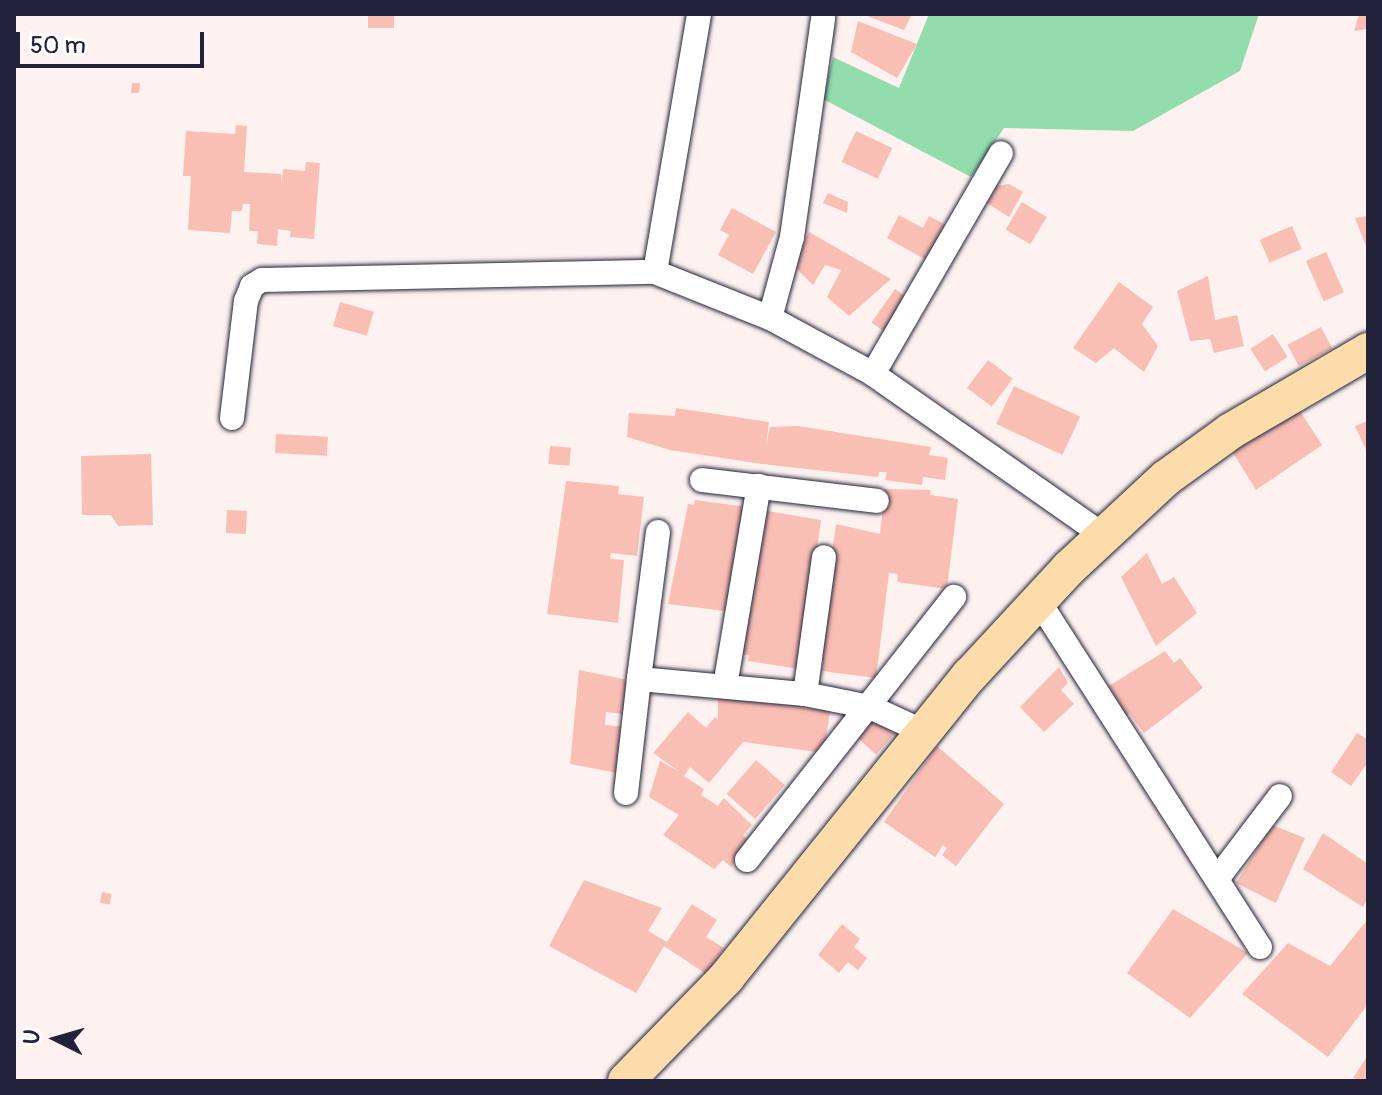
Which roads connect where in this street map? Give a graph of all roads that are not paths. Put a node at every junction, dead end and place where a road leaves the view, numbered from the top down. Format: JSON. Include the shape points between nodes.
{"nodes":[{"id":1,"x":699,"y":14,"type":"edge"},
{"id":2,"x":823,"y":18,"type":"dead end"},
{"id":3,"x":1001,"y":153,"type":"dead end"},
{"id":4,"x":655,"y":272,"type":"junction"},
{"id":5,"x":770,"y":318,"type":"junction"},
{"id":6,"x":1368,"y":351,"type":"edge"},
{"id":7,"x":873,"y":374,"type":"junction"},
{"id":8,"x":232,"y":418,"type":"dead end"},
{"id":9,"x":702,"y":480,"type":"dead end"},
{"id":10,"x":759,"y":486,"type":"junction"},
{"id":11,"x":877,"y":501,"type":"dead end"},
{"id":12,"x":658,"y":532,"type":"dead end"},
{"id":13,"x":1103,"y":535,"type":"junction"},
{"id":14,"x":824,"y":557,"type":"dead end"},
{"id":15,"x":954,"y":597,"type":"dead end"},
{"id":16,"x":1038,"y":600,"type":"junction"},
{"id":17,"x":639,"y":679,"type":"junction"},
{"id":18,"x":725,"y":686,"type":"junction"},
{"id":19,"x":805,"y":694,"type":"junction"},
{"id":20,"x":870,"y":707,"type":"junction"},
{"id":21,"x":924,"y":732,"type":"junction"},
{"id":22,"x":626,"y":793,"type":"dead end"},
{"id":23,"x":1280,"y":796,"type":"dead end"},
{"id":24,"x":747,"y":860,"type":"dead end"},
{"id":25,"x":1217,"y":879,"type":"junction"},
{"id":26,"x":1260,"y":947,"type":"dead end"},
{"id":27,"x":626,"y":1081,"type":"edge"}],
"edges":[{"from":1,"to":4,"type":"street"},
{"from":2,"to":5,"type":"street","via":[[792,237]]},
{"from":3,"to":7,"type":"street"},
{"from":4,"to":5,"type":"street"},
{"from":4,"to":8,"type":"street","via":[[262,280],[252,286],[246,301]]},
{"from":5,"to":7,"type":"street"},
{"from":6,"to":13,"type":"highway","via":[[1231,431],[1166,478]]},
{"from":7,"to":13,"type":"street"},
{"from":9,"to":10,"type":"street"},
{"from":10,"to":11,"type":"street"},
{"from":10,"to":18,"type":"street"},
{"from":12,"to":17,"type":"street"},
{"from":13,"to":16,"type":"highway"},
{"from":14,"to":19,"type":"street"},
{"from":15,"to":20,"type":"street"},
{"from":16,"to":21,"type":"highway"},
{"from":16,"to":25,"type":"street"},
{"from":17,"to":18,"type":"street"},
{"from":17,"to":22,"type":"street"},
{"from":18,"to":19,"type":"street"},
{"from":19,"to":20,"type":"street"},
{"from":20,"to":21,"type":"street"},
{"from":20,"to":24,"type":"street"},
{"from":21,"to":27,"type":"highway","via":[[726,978]]},
{"from":23,"to":25,"type":"street"},
{"from":25,"to":26,"type":"street"}]}
